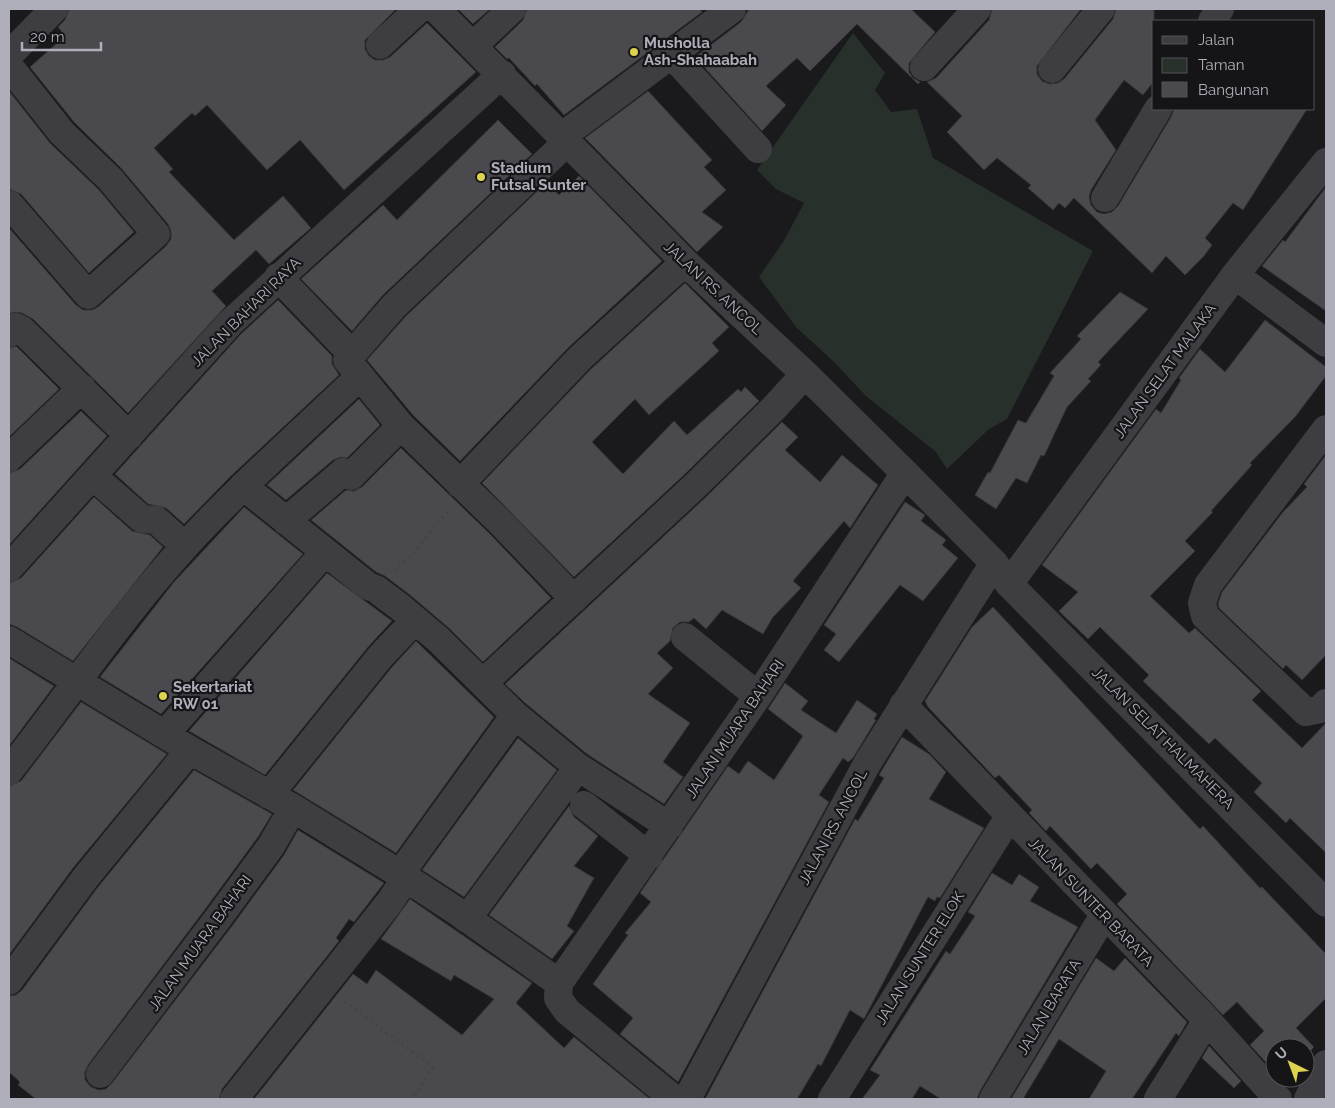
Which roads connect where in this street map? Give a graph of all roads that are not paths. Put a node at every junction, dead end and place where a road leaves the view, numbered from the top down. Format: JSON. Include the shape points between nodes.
{"nodes":[{"id":1,"x":419,"y":9,"type":"edge"},
{"id":2,"x":436,"y":9,"type":"edge"},
{"id":3,"x":512,"y":9,"type":"edge"},
{"id":4,"x":732,"y":9,"type":"edge"},
{"id":5,"x":977,"y":9,"type":"edge"},
{"id":6,"x":1101,"y":9,"type":"edge"},
{"id":7,"x":1220,"y":9,"type":"edge"},
{"id":8,"x":42,"y":13,"type":"edge"},
{"id":9,"x":1213,"y":20,"type":"edge"},
{"id":10,"x":380,"y":45,"type":"dead end"},
{"id":11,"x":473,"y":46,"type":"junction"},
{"id":12,"x":9,"y":55,"type":"edge"},
{"id":13,"x":672,"y":55,"type":"junction"},
{"id":14,"x":9,"y":66,"type":"edge"},
{"id":15,"x":924,"y":67,"type":"dead end"},
{"id":16,"x":1052,"y":69,"type":"dead end"},
{"id":17,"x":502,"y":74,"type":"junction"},
{"id":18,"x":1157,"y":110,"type":"edge"},
{"id":19,"x":563,"y":140,"type":"junction"},
{"id":20,"x":758,"y":149,"type":"dead end"},
{"id":21,"x":1326,"y":162,"type":"edge"},
{"id":22,"x":1104,"y":198,"type":"dead end"},
{"id":23,"x":9,"y":204,"type":"edge"},
{"id":24,"x":685,"y":262,"type":"junction"},
{"id":25,"x":1236,"y":275,"type":"junction"},
{"id":26,"x":278,"y":277,"type":"junction"},
{"id":27,"x":9,"y":333,"type":"edge"},
{"id":28,"x":1326,"y":343,"type":"edge"},
{"id":29,"x":356,"y":365,"type":"junction"},
{"id":30,"x":805,"y":374,"type":"junction"},
{"id":31,"x":82,"y":388,"type":"junction"},
{"id":32,"x":401,"y":426,"type":"junction"},
{"id":33,"x":1326,"y":429,"type":"edge"},
{"id":34,"x":129,"y":436,"type":"junction"},
{"id":35,"x":9,"y":458,"type":"edge"},
{"id":36,"x":905,"y":472,"type":"junction"},
{"id":37,"x":93,"y":476,"type":"junction"},
{"id":38,"x":242,"y":486,"type":"junction"},
{"id":39,"x":465,"y":488,"type":"junction"},
{"id":40,"x":286,"y":521,"type":"junction"},
{"id":41,"x":185,"y":546,"type":"junction"},
{"id":42,"x":324,"y":553,"type":"junction"},
{"id":43,"x":9,"y":568,"type":"edge"},
{"id":44,"x":1001,"y":573,"type":"junction"},
{"id":45,"x":574,"y":600,"type":"junction"},
{"id":46,"x":416,"y":620,"type":"junction"},
{"id":47,"x":685,"y":637,"type":"dead end"},
{"id":48,"x":9,"y":640,"type":"edge"},
{"id":49,"x":79,"y":681,"type":"junction"},
{"id":50,"x":484,"y":682,"type":"junction"},
{"id":51,"x":758,"y":696,"type":"junction"},
{"id":52,"x":1326,"y":703,"type":"edge"},
{"id":53,"x":903,"y":705,"type":"junction"},
{"id":54,"x":515,"y":715,"type":"junction"},
{"id":55,"x":164,"y":734,"type":"junction"},
{"id":56,"x":190,"y":750,"type":"junction"},
{"id":57,"x":578,"y":768,"type":"junction"},
{"id":58,"x":9,"y":771,"type":"edge"},
{"id":59,"x":281,"y":802,"type":"junction"},
{"id":60,"x":584,"y":805,"type":"dead end"},
{"id":61,"x":1009,"y":817,"type":"junction"},
{"id":62,"x":669,"y":826,"type":"junction"},
{"id":63,"x":649,"y":856,"type":"junction"},
{"id":64,"x":403,"y":876,"type":"junction"},
{"id":65,"x":1326,"y":903,"type":"edge"},
{"id":66,"x":1104,"y":915,"type":"junction"},
{"id":67,"x":467,"y":919,"type":"junction"},
{"id":68,"x":9,"y":981,"type":"edge"},
{"id":69,"x":559,"y":983,"type":"junction"},
{"id":70,"x":1207,"y":1020,"type":"junction"},
{"id":71,"x":1326,"y":1064,"type":"edge"},
{"id":72,"x":100,"y":1074,"type":"dead end"},
{"id":73,"x":660,"y":1095,"type":"edge"},
{"id":74,"x":234,"y":1099,"type":"edge"},
{"id":75,"x":687,"y":1099,"type":"edge"},
{"id":76,"x":832,"y":1099,"type":"edge"},
{"id":77,"x":993,"y":1099,"type":"edge"},
{"id":78,"x":1158,"y":1099,"type":"edge"},
{"id":79,"x":1278,"y":1099,"type":"edge"},
{"id":80,"x":1308,"y":1099,"type":"edge"}],
"edges":[{"from":1,"to":10,"type":"street"},
{"from":2,"to":11,"type":"street","name":"JALAN RS. ANCOL"},
{"from":3,"to":11,"type":"street"},
{"from":4,"to":13,"type":"street"},
{"from":5,"to":15,"type":"street"},
{"from":6,"to":16,"type":"street"},
{"from":7,"to":9,"type":"street"},
{"from":8,"to":12,"type":"street"},
{"from":11,"to":17,"type":"street","name":"JALAN RS. ANCOL"},
{"from":13,"to":19,"type":"street"},
{"from":13,"to":20,"type":"street"},
{"from":14,"to":23,"type":"street","via":[[62,133],[110,179],[156,234],[88,295]]},
{"from":17,"to":19,"type":"street","name":"JALAN RS. ANCOL"},
{"from":17,"to":26,"type":"street","name":"JALAN BAHARI RAYA"},
{"from":18,"to":22,"type":"street"},
{"from":19,"to":24,"type":"street","name":"JALAN RS. ANCOL"},
{"from":19,"to":29,"type":"street","via":[[394,306]]},
{"from":21,"to":25,"type":"street","name":"JALAN SELAT MALAKA"},
{"from":24,"to":30,"type":"street","name":"JALAN RS. ANCOL"},
{"from":24,"to":39,"type":"street","via":[[580,358]]},
{"from":25,"to":28,"type":"street"},
{"from":25,"to":44,"type":"street","name":"JALAN SELAT MALAKA"},
{"from":26,"to":29,"type":"street"},
{"from":26,"to":34,"type":"street","name":"JALAN BAHARI RAYA","via":[[230,323]]},
{"from":27,"to":31,"type":"street","via":[[16,327],[20,328]]},
{"from":29,"to":32,"type":"street"},
{"from":29,"to":38,"type":"street"},
{"from":30,"to":36,"type":"street","name":"JALAN RS. ANCOL"},
{"from":30,"to":45,"type":"street","via":[[767,416]]},
{"from":31,"to":34,"type":"street"},
{"from":31,"to":35,"type":"street"},
{"from":32,"to":39,"type":"street"},
{"from":32,"to":40,"type":"street","via":[[351,476],[343,472]]},
{"from":33,"to":52,"type":"street","via":[[1208,585],[1202,603],[1205,616],[1306,712],[1321,709]]},
{"from":34,"to":37,"type":"street","name":"JALAN BAHARI RAYA"},
{"from":36,"to":44,"type":"street","name":"JALAN RS. ANCOL"},
{"from":36,"to":51,"type":"street","name":"JALAN MUARA BAHARI"},
{"from":37,"to":41,"type":"street","via":[[142,519],[156,520]]},
{"from":37,"to":43,"type":"street","name":"JALAN BAHARI RAYA"},
{"from":38,"to":40,"type":"street"},
{"from":38,"to":41,"type":"street"},
{"from":39,"to":45,"type":"street"},
{"from":40,"to":42,"type":"street"},
{"from":41,"to":49,"type":"street","via":[[128,614]]},
{"from":42,"to":46,"type":"street"},
{"from":42,"to":55,"type":"street"},
{"from":44,"to":53,"type":"street","name":"JALAN RS. ANCOL"},
{"from":44,"to":65,"type":"street","name":"JALAN SELAT HALMAHERA"},
{"from":45,"to":50,"type":"street"},
{"from":46,"to":50,"type":"street"},
{"from":46,"to":59,"type":"street","name":"JALAN MUARA BAHARI","via":[[380,657]]},
{"from":47,"to":51,"type":"street"},
{"from":48,"to":49,"type":"street"},
{"from":49,"to":55,"type":"street"},
{"from":49,"to":58,"type":"street"},
{"from":50,"to":54,"type":"street"},
{"from":51,"to":62,"type":"street","name":"JALAN MUARA BAHARI"},
{"from":53,"to":61,"type":"street","name":"JALAN SUNTER BARATA"},
{"from":53,"to":75,"type":"street","name":"JALAN RS. ANCOL","via":[[868,762]]},
{"from":54,"to":57,"type":"street"},
{"from":54,"to":64,"type":"street"},
{"from":55,"to":56,"type":"street"},
{"from":56,"to":59,"type":"street"},
{"from":56,"to":68,"type":"street","via":[[86,877]]},
{"from":57,"to":62,"type":"street"},
{"from":57,"to":67,"type":"street"},
{"from":59,"to":64,"type":"street"},
{"from":59,"to":72,"type":"street","name":"JALAN MUARA BAHARI","via":[[271,846]]},
{"from":60,"to":63,"type":"street"},
{"from":61,"to":66,"type":"street","name":"JALAN SUNTER BARATA"},
{"from":61,"to":76,"type":"street","name":"JALAN SUNTER ELOK"},
{"from":62,"to":63,"type":"street","name":"JALAN MUARA BAHARI"},
{"from":63,"to":69,"type":"street","name":"JALAN MUARA BAHARI"},
{"from":64,"to":67,"type":"street"},
{"from":64,"to":74,"type":"street","via":[[390,903]]},
{"from":66,"to":70,"type":"street","name":"JALAN SUNTER BARATA"},
{"from":66,"to":77,"type":"street","name":"JALAN BARATA"},
{"from":67,"to":69,"type":"street"},
{"from":69,"to":73,"type":"street","via":[[558,998],[567,1012]]},
{"from":70,"to":78,"type":"street"},
{"from":70,"to":79,"type":"street","name":"JALAN SUNTER BARATA"},
{"from":71,"to":80,"type":"street"}]}
